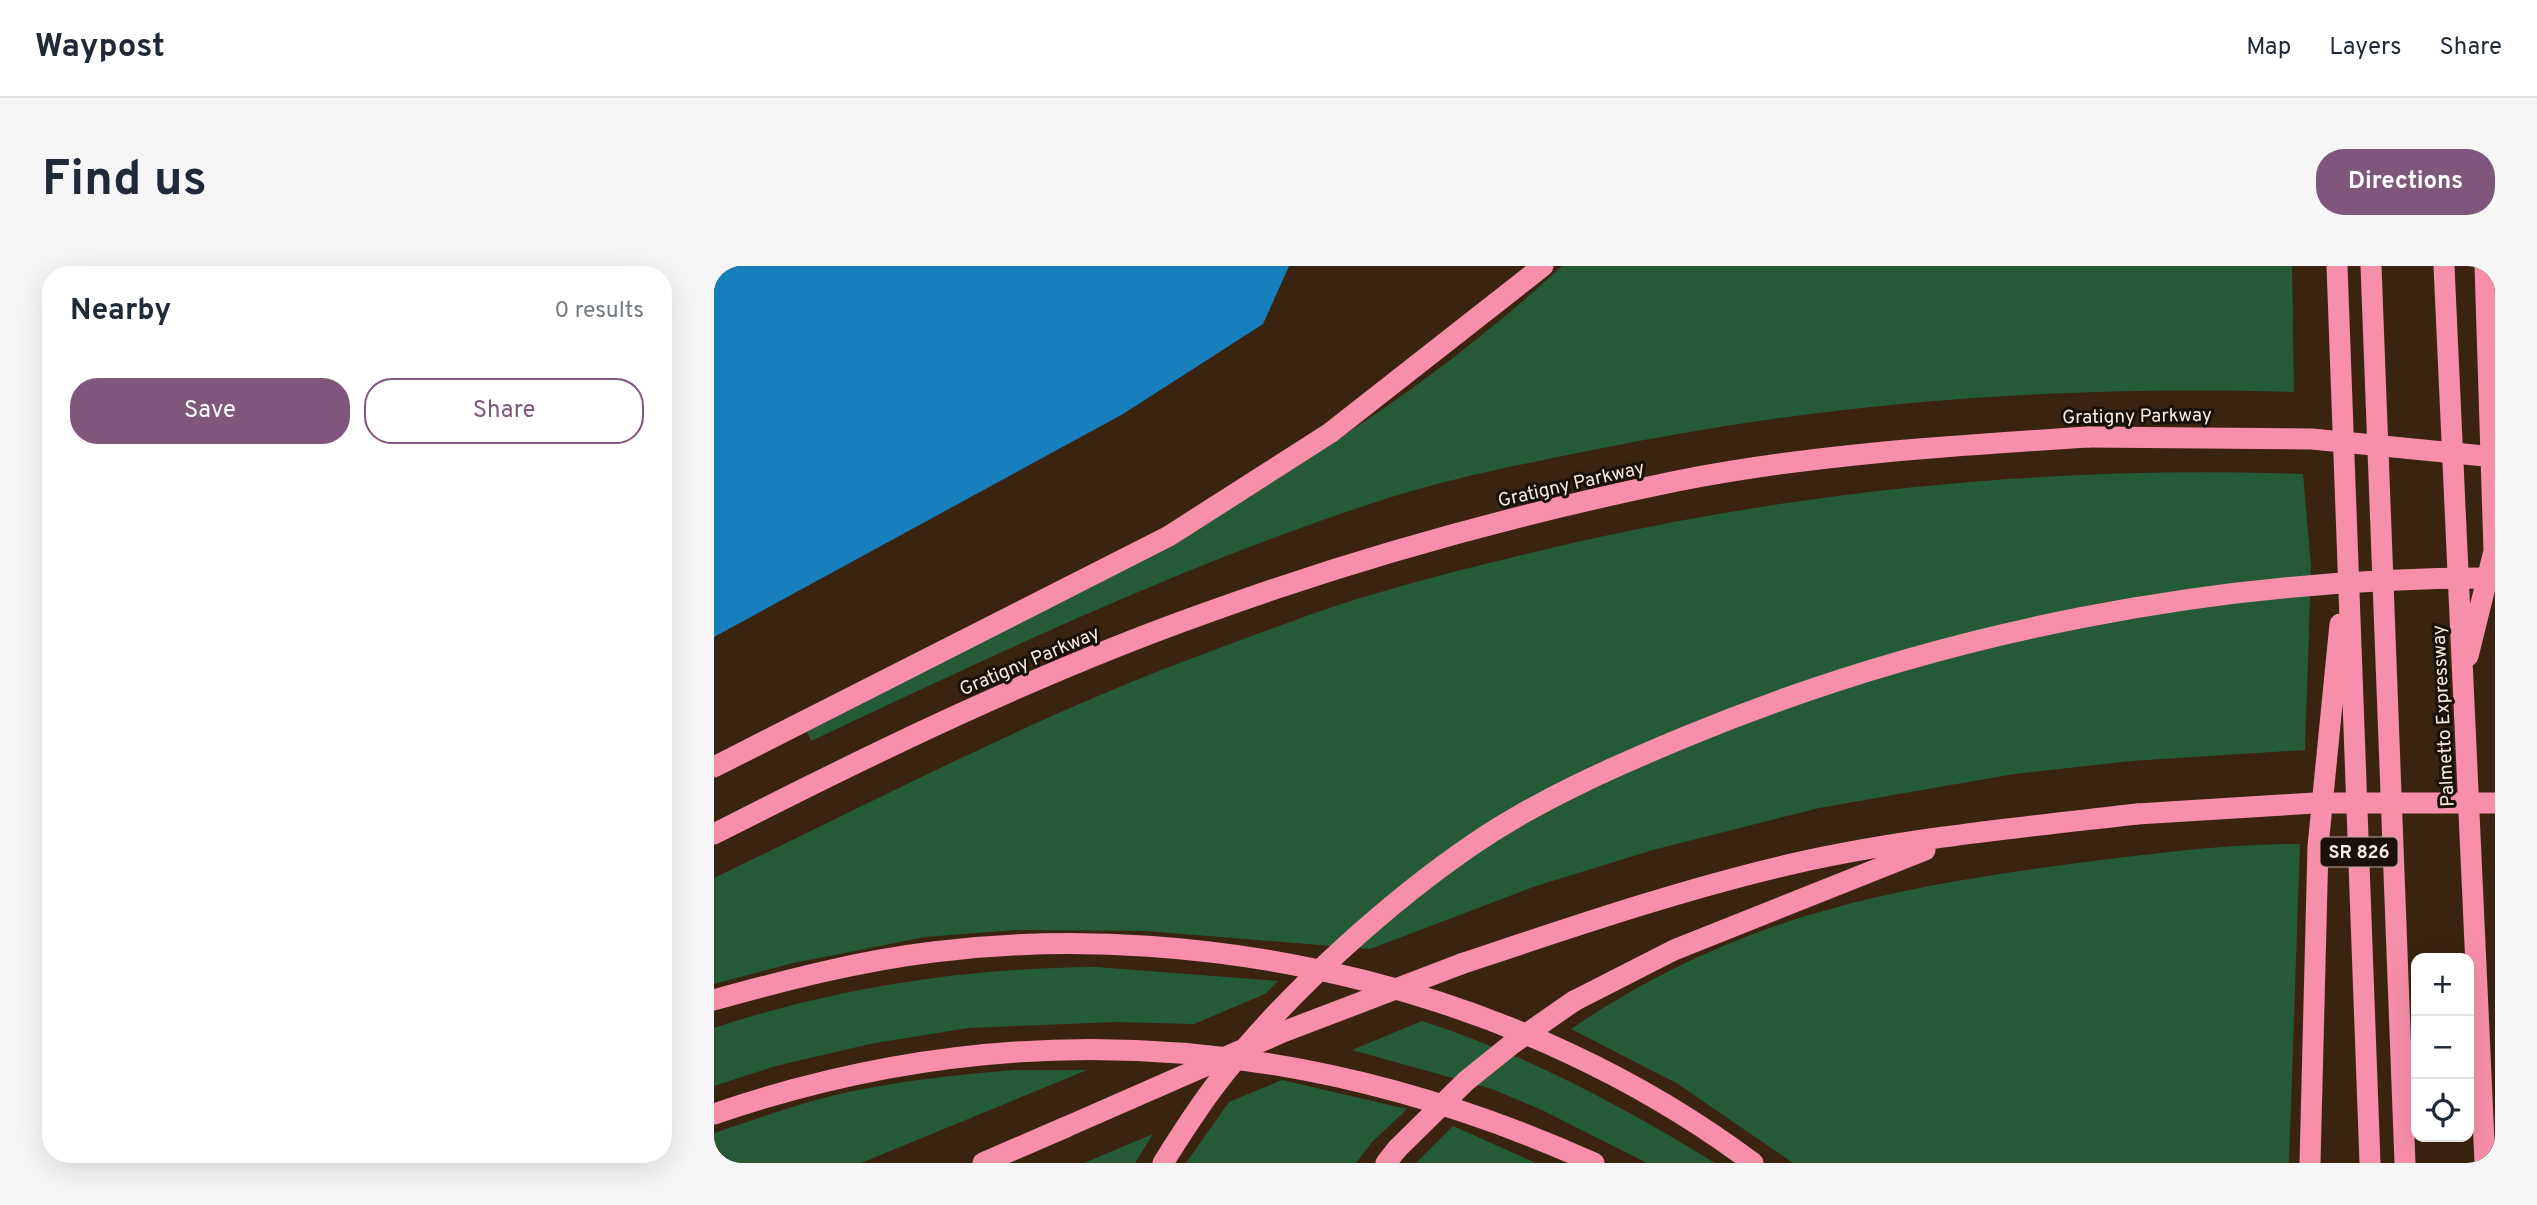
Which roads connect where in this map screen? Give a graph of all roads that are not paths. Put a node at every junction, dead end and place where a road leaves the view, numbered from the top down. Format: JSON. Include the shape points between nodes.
{"nodes":[{"id":1,"x":1543,"y":266,"type":"edge"},
{"id":2,"x":2337,"y":266,"type":"edge"},
{"id":3,"x":2371,"y":266,"type":"edge"},
{"id":4,"x":2444,"y":266,"type":"edge"},
{"id":5,"x":2485,"y":266,"type":"edge"},
{"id":6,"x":2495,"y":457,"type":"edge"},
{"id":7,"x":2347,"y":542,"type":"junction"},
{"id":8,"x":2495,"y":579,"type":"edge"},
{"id":9,"x":2462,"y":678,"type":"junction"},
{"id":10,"x":714,"y":767,"type":"edge"},
{"id":11,"x":2495,"y":803,"type":"edge"},
{"id":12,"x":714,"y":834,"type":"edge"},
{"id":13,"x":1962,"y":835,"type":"junction"},
{"id":14,"x":714,"y":1000,"type":"edge"},
{"id":15,"x":714,"y":1114,"type":"edge"},
{"id":16,"x":1391,"y":1156,"type":"edge"},
{"id":17,"x":983,"y":1163,"type":"edge"},
{"id":18,"x":1163,"y":1163,"type":"edge"},
{"id":19,"x":1594,"y":1163,"type":"edge"},
{"id":20,"x":1753,"y":1163,"type":"edge"},
{"id":21,"x":2310,"y":1163,"type":"edge"},
{"id":22,"x":2370,"y":1163,"type":"edge"},
{"id":23,"x":2405,"y":1163,"type":"edge"},
{"id":24,"x":2485,"y":1163,"type":"edge"}],
"edges":[{"from":1,"to":10,"type":"highway","via":[[1330,433],[1169,536]]},
{"from":2,"to":7,"type":"highway","number":"SR 826"},
{"from":3,"to":23,"type":"highway"},
{"from":4,"to":9,"type":"highway","name":"Palmetto Expressway"},
{"from":5,"to":9,"type":"highway","via":[[2494,551]]},
{"from":6,"to":12,"type":"highway","name":"Gratigny Parkway","bridge":true,"via":[[2312,439],[2088,437],[1910,449],[1679,481],[1441,537],[1202,614],[990,701]]},
{"from":7,"to":21,"type":"highway","via":[[2318,846]]},
{"from":7,"to":22,"type":"highway","number":"SR 826"},
{"from":8,"to":18,"type":"highway","bridge":true,"via":[[2396,579],[2261,589],[2074,621],[1837,682],[1631,759],[1474,844],[1373,922],[1228,1069]]},
{"from":9,"to":24,"type":"highway","name":"Palmetto Expressway"},
{"from":11,"to":13,"type":"highway","bridge":true,"via":[[2314,803],[2137,814]]},
{"from":13,"to":16,"type":"highway","bridge":true,"via":[[1674,950],[1574,1001],[1466,1081]]},
{"from":13,"to":17,"type":"highway","bridge":true,"via":[[1797,863],[1607,915],[1461,964],[1283,1032]]},
{"from":14,"to":20,"type":"highway","via":[[828,970],[933,952],[1092,943],[1226,953],[1365,981],[1501,1025],[1642,1093]]},
{"from":15,"to":19,"type":"highway","via":[[829,1081],[978,1056],[1120,1050],[1200,1053],[1366,1081],[1485,1118]]}]}
